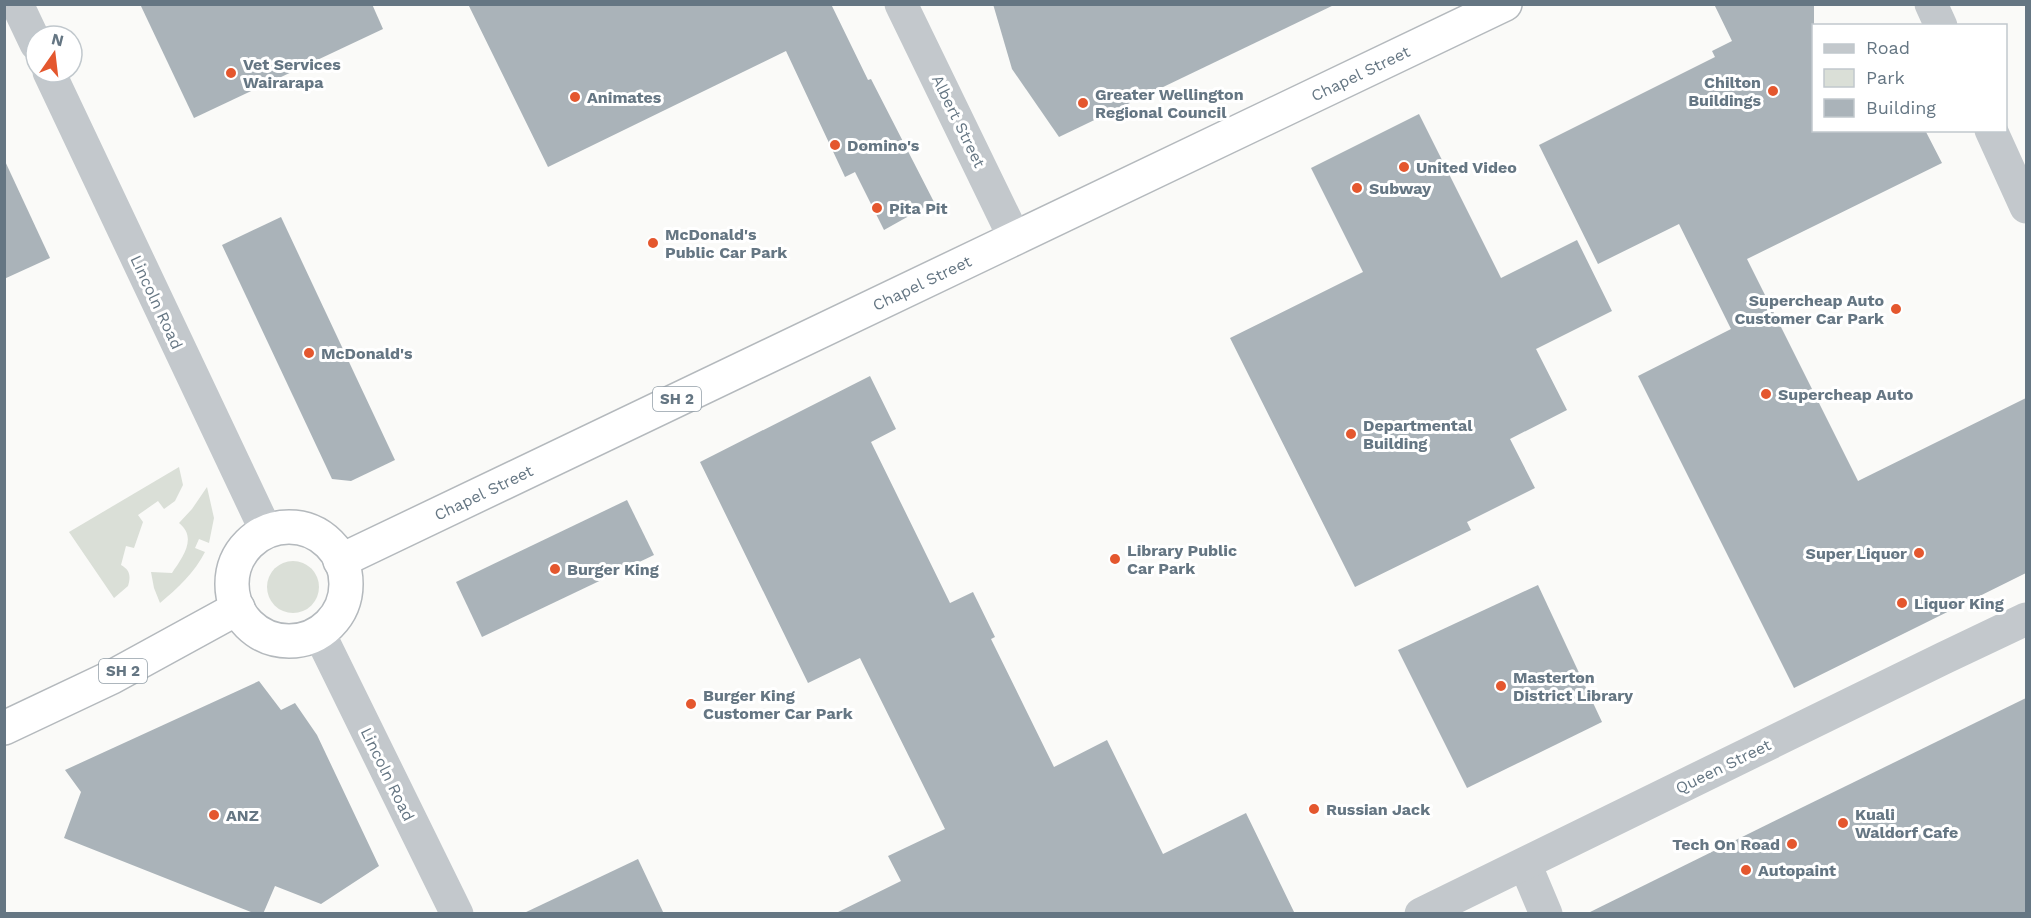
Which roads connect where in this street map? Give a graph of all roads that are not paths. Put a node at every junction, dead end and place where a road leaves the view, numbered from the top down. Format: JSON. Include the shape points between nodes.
{"nodes":[{"id":1,"x":17,"y":4,"type":"edge"},
{"id":2,"x":901,"y":4,"type":"edge"},
{"id":3,"x":1505,"y":4,"type":"edge"},
{"id":4,"x":1931,"y":4,"type":"edge"},
{"id":5,"x":26,"y":24,"type":"edge"},
{"id":6,"x":1940,"y":24,"type":"edge"},
{"id":7,"x":55,"y":84,"type":"edge"},
{"id":8,"x":1992,"y":132,"type":"edge"},
{"id":9,"x":2026,"y":207,"type":"edge"},
{"id":10,"x":1015,"y":238,"type":"junction"},
{"id":11,"x":266,"y":531,"type":"junction"},
{"id":12,"x":340,"y":561,"type":"junction"},
{"id":13,"x":238,"y":608,"type":"junction"},
{"id":14,"x":2026,"y":619,"type":"edge"},
{"id":15,"x":319,"y":633,"type":"junction"},
{"id":16,"x":4,"y":728,"type":"edge"},
{"id":17,"x":1525,"y":864,"type":"junction"},
{"id":18,"x":1463,"y":904,"type":"edge"},
{"id":19,"x":458,"y":914,"type":"edge"},
{"id":20,"x":1420,"y":914,"type":"edge"},
{"id":21,"x":1546,"y":914,"type":"edge"}],
"edges":[{"from":1,"to":5,"type":"street"},
{"from":2,"to":10,"type":"street","name":"Albert Street"},
{"from":3,"to":10,"type":"highway","name":"Chapel Street","number":"SH 2"},
{"from":4,"to":6,"type":"street"},
{"from":7,"to":11,"type":"street","name":"Lincoln Road"},
{"from":8,"to":9,"type":"street"},
{"from":10,"to":12,"type":"highway","name":"Chapel Street","number":"SH 2"},
{"from":11,"to":12,"type":"highway","via":[[288,527],[310,531],[324,539]]},
{"from":11,"to":13,"type":"highway","via":[[245,547],[232,572],[232,598]]},
{"from":12,"to":15,"type":"highway","via":[[345,571],[345,594],[335,618]]},
{"from":13,"to":15,"type":"highway","via":[[243,620],[273,640],[297,641]]},
{"from":13,"to":16,"type":"highway","number":"SH 2","via":[[112,677]]},
{"from":14,"to":17,"type":"street","name":"Queen Street"},
{"from":15,"to":19,"type":"street","name":"Lincoln Road"},
{"from":17,"to":18,"type":"street","name":"Queen Street"},
{"from":17,"to":21,"type":"street"},
{"from":18,"to":20,"type":"street","name":"Queen Street"}]}
